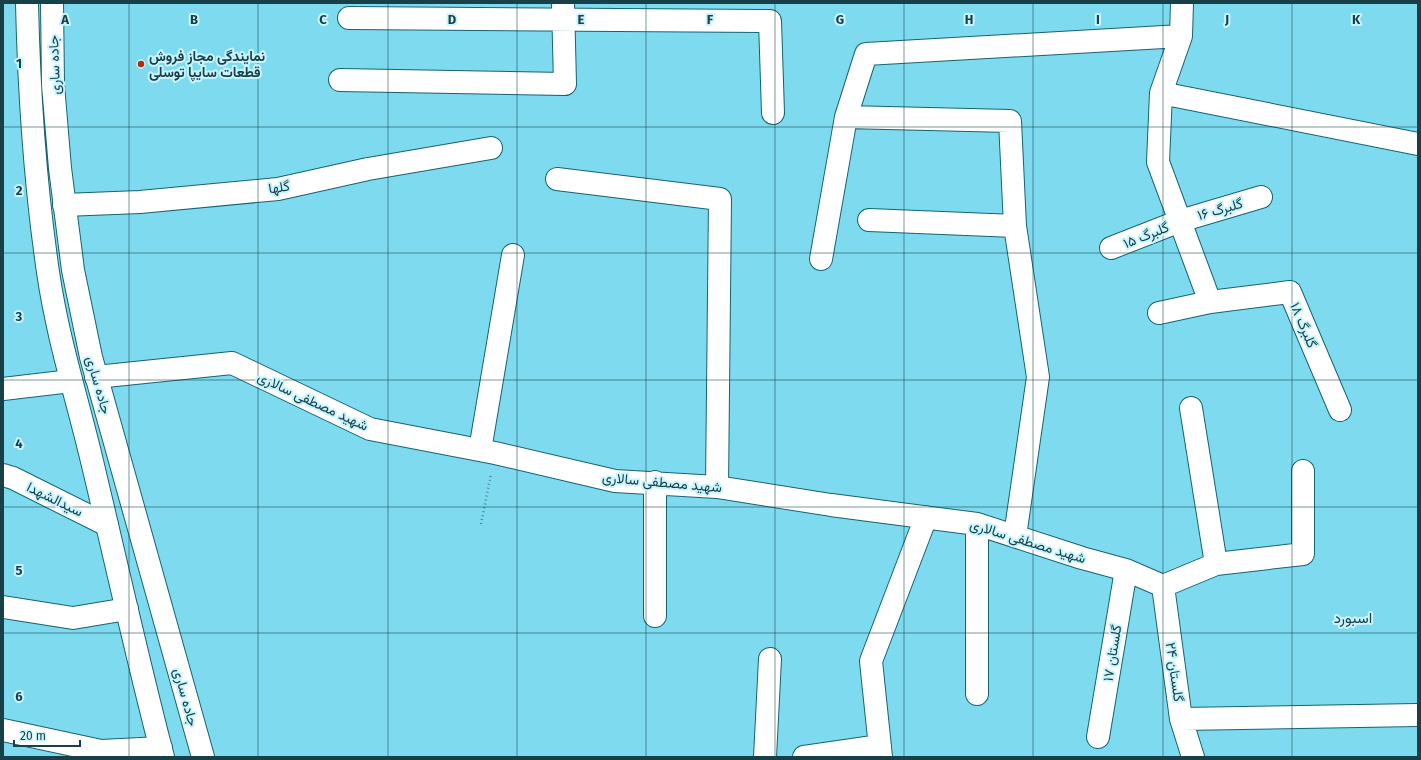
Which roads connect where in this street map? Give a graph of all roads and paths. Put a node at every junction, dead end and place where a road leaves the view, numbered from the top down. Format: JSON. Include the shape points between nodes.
{"nodes":[{"id":1,"x":27,"y":3,"type":"edge"},
{"id":2,"x":52,"y":3,"type":"edge"},
{"id":3,"x":1182,"y":3,"type":"edge"},
{"id":4,"x":563,"y":11,"type":"edge"},
{"id":5,"x":349,"y":18,"type":"dead end"},
{"id":6,"x":1181,"y":36,"type":"junction"},
{"id":7,"x":340,"y":80,"type":"dead end"},
{"id":8,"x":1161,"y":93,"type":"junction"},
{"id":9,"x":773,"y":113,"type":"dead end"},
{"id":10,"x":846,"y":117,"type":"junction"},
{"id":11,"x":1418,"y":144,"type":"edge"},
{"id":12,"x":491,"y":148,"type":"dead end"},
{"id":13,"x":557,"y":179,"type":"dead end"},
{"id":14,"x":1260,"y":197,"type":"dead end"},
{"id":15,"x":64,"y":205,"type":"junction"},
{"id":16,"x":870,"y":220,"type":"dead end"},
{"id":17,"x":1180,"y":221,"type":"junction"},
{"id":18,"x":1015,"y":226,"type":"junction"},
{"id":19,"x":1111,"y":248,"type":"dead end"},
{"id":20,"x":513,"y":256,"type":"dead end"},
{"id":21,"x":821,"y":259,"type":"dead end"},
{"id":22,"x":1210,"y":302,"type":"junction"},
{"id":23,"x":1159,"y":313,"type":"dead end"},
{"id":24,"x":96,"y":377,"type":"junction"},
{"id":25,"x":71,"y":381,"type":"junction"},
{"id":26,"x":3,"y":389,"type":"edge"},
{"id":27,"x":1191,"y":408,"type":"dead end"},
{"id":28,"x":1340,"y":410,"type":"dead end"},
{"id":29,"x":488,"y":452,"type":"junction"},
{"id":30,"x":1304,"y":471,"type":"dead end"},
{"id":31,"x":3,"y":475,"type":"edge"},
{"id":32,"x":655,"y":482,"type":"junction"},
{"id":33,"x":717,"y":487,"type":"junction"},
{"id":34,"x":926,"y":517,"type":"junction"},
{"id":35,"x":481,"y":524,"type":"dead end"},
{"id":36,"x":977,"y":524,"type":"junction"},
{"id":37,"x":107,"y":525,"type":"junction"},
{"id":38,"x":1015,"y":536,"type":"junction"},
{"id":39,"x":1216,"y":564,"type":"junction"},
{"id":40,"x":1126,"y":570,"type":"junction"},
{"id":41,"x":1163,"y":586,"type":"junction"},
{"id":42,"x":3,"y":607,"type":"edge"},
{"id":43,"x":127,"y":609,"type":"junction"},
{"id":44,"x":655,"y":616,"type":"dead end"},
{"id":45,"x":770,"y":659,"type":"dead end"},
{"id":46,"x":977,"y":694,"type":"dead end"},
{"id":47,"x":1418,"y":715,"type":"edge"},
{"id":48,"x":1181,"y":719,"type":"junction"},
{"id":49,"x":3,"y":730,"type":"edge"},
{"id":50,"x":1098,"y":737,"type":"dead end"},
{"id":51,"x":880,"y":751,"type":"edge"},
{"id":52,"x":162,"y":752,"type":"edge"},
{"id":53,"x":203,"y":757,"type":"edge"},
{"id":54,"x":765,"y":757,"type":"edge"},
{"id":55,"x":804,"y":757,"type":"edge"},
{"id":56,"x":1193,"y":757,"type":"edge"}],
"edges":[{"from":1,"to":25,"type":"main road","name":"جاده ساری","via":[[35,171],[48,274]]},
{"from":2,"to":15,"type":"main road","name":"جاده ساری","via":[[54,85]]},
{"from":3,"to":6,"type":"main road"},
{"from":4,"to":5,"type":"main road"},
{"from":4,"to":7,"type":"main road","via":[[565,84]]},
{"from":4,"to":9,"type":"main road","via":[[770,21]]},
{"from":6,"to":8,"type":"main road"},
{"from":6,"to":10,"type":"main road","via":[[866,54]]},
{"from":8,"to":11,"type":"main road"},
{"from":8,"to":17,"type":"main road","via":[[1158,162]]},
{"from":10,"to":18,"type":"main road","via":[[1010,121]]},
{"from":10,"to":21,"type":"main road"},
{"from":12,"to":15,"type":"main road","name":"گلها","via":[[368,169],[278,189],[140,202]]},
{"from":13,"to":33,"type":"main road","via":[[720,199]]},
{"from":14,"to":17,"type":"main road","name":"گلبرگ ۱۶"},
{"from":15,"to":24,"type":"main road","name":"جاده ساری","via":[[73,270]]},
{"from":16,"to":18,"type":"main road"},
{"from":17,"to":19,"type":"main road","name":"گلبرگ ۱۵"},
{"from":17,"to":22,"type":"main road"},
{"from":18,"to":38,"type":"main road","via":[[1038,377]]},
{"from":20,"to":29,"type":"main road"},
{"from":22,"to":23,"type":"main road"},
{"from":22,"to":28,"type":"main road","name":"گلبرگ ۱۸","via":[[1290,292]]},
{"from":24,"to":29,"type":"main road","name":"شهید مصطفی سالاری","via":[[232,363],[370,429]]},
{"from":24,"to":53,"type":"main road","name":"جاده ساری"},
{"from":25,"to":26,"type":"main road"},
{"from":25,"to":37,"type":"main road","name":"جاده ساری"},
{"from":27,"to":39,"type":"main road"},
{"from":29,"to":32,"type":"main road","name":"شهید مصطفی سالاری","via":[[615,481]]},
{"from":29,"to":35,"type":"path"},
{"from":30,"to":39,"type":"main road","via":[[1303,554]]},
{"from":31,"to":37,"type":"main road","name":"سیدالشهدا","via":[[14,478]]},
{"from":32,"to":33,"type":"main road","name":"شهید مصطفی سالاری"},
{"from":32,"to":44,"type":"main road"},
{"from":33,"to":34,"type":"main road","name":"شهید مصطفی سالاری"},
{"from":34,"to":36,"type":"main road","name":"شهید مصطفی سالاری"},
{"from":34,"to":51,"type":"main road","via":[[871,661]]},
{"from":36,"to":38,"type":"main road","name":"شهید مصطفی سالاری"},
{"from":36,"to":46,"type":"main road"},
{"from":37,"to":43,"type":"main road","name":"جاده ساری"},
{"from":38,"to":40,"type":"main road","name":"شهید مصطفی سالاری"},
{"from":39,"to":41,"type":"main road"},
{"from":40,"to":41,"type":"main road","name":"شهید مصطفی سالاری"},
{"from":40,"to":50,"type":"main road","name":"گلستان ۱۷"},
{"from":41,"to":48,"type":"main road","name":"گلستان ۲۴"},
{"from":42,"to":43,"type":"main road","via":[[73,618]]},
{"from":43,"to":52,"type":"main road","name":"جاده ساری"},
{"from":45,"to":54,"type":"main road"},
{"from":47,"to":48,"type":"main road"},
{"from":48,"to":56,"type":"main road","name":"گلستان ۲۴"},
{"from":49,"to":52,"type":"main road","via":[[102,751]]},
{"from":51,"to":55,"type":"main road"}]}
